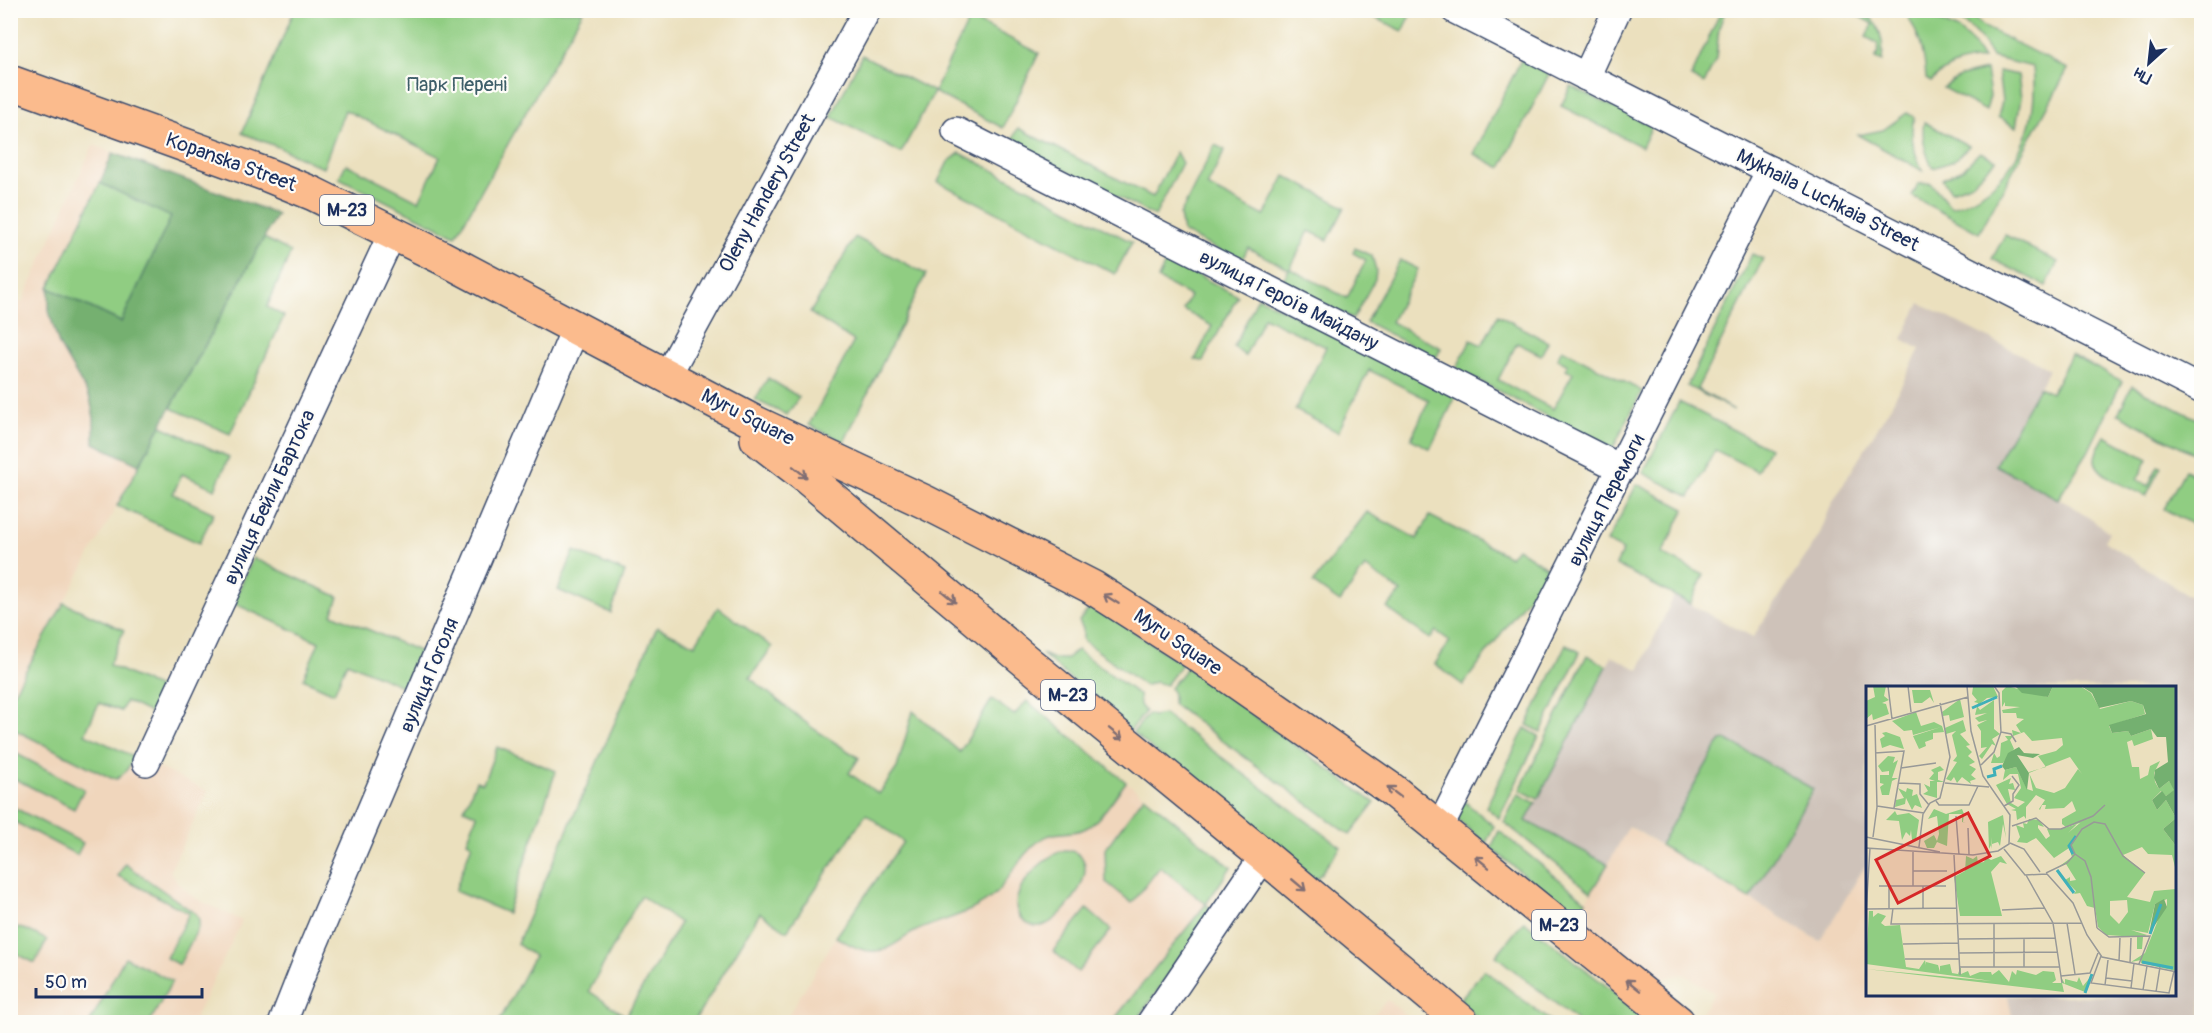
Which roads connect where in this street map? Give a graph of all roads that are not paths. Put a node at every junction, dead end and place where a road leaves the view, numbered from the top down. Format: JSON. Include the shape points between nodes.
{"nodes":[{"id":1,"x":867,"y":10,"type":"edge"},
{"id":2,"x":1455,"y":10,"type":"edge"},
{"id":3,"x":1617,"y":10,"type":"edge"},
{"id":4,"x":1586,"y":77,"type":"junction"},
{"id":5,"x":10,"y":82,"type":"edge"},
{"id":6,"x":956,"y":131,"type":"dead end"},
{"id":7,"x":1770,"y":170,"type":"junction"},
{"id":8,"x":393,"y":232,"type":"junction"},
{"id":9,"x":576,"y":327,"type":"junction"},
{"id":10,"x":667,"y":376,"type":"junction"},
{"id":11,"x":2202,"y":390,"type":"edge"},
{"id":12,"x":1622,"y":469,"type":"junction"},
{"id":13,"x":925,"y":502,"type":"junction"},
{"id":14,"x":901,"y":557,"type":"junction"},
{"id":15,"x":146,"y":762,"type":"dead end"},
{"id":16,"x":1440,"y":827,"type":"junction"},
{"id":17,"x":1264,"y":856,"type":"junction"},
{"id":18,"x":283,"y":1023,"type":"edge"},
{"id":19,"x":1151,"y":1023,"type":"edge"},
{"id":20,"x":1462,"y":1023,"type":"edge"},
{"id":21,"x":1678,"y":1023,"type":"edge"}],
"edges":[{"from":1,"to":10,"type":"street","name":"Oleny Handery Street"},
{"from":2,"to":4,"type":"street","name":"Mykhaila Luchkaia Street"},
{"from":3,"to":4,"type":"street"},
{"from":4,"to":7,"type":"street","name":"Mykhaila Luchkaia Street"},
{"from":5,"to":8,"type":"highway","name":"Kopanska Street","number":"М-23","via":[[294,185]]},
{"from":6,"to":12,"type":"street","name":"вулиця Героїв Майдану"},
{"from":7,"to":11,"type":"street","name":"Mykhaila Luchkaia Street"},
{"from":7,"to":12,"type":"street","name":"вулиця Перемоги"},
{"from":8,"to":9,"type":"highway","name":"Kopanska Street","number":"М-23"},
{"from":8,"to":15,"type":"street","name":"вулиця Бейли Бартока"},
{"from":9,"to":10,"type":"highway","name":"Kopanska Street","number":"М-23"},
{"from":9,"to":18,"type":"street","name":"вулиця Гоголя"},
{"from":10,"to":13,"type":"highway","name":"Myru Square","number":"М-23","via":[[756,423]]},
{"from":10,"to":14,"type":"highway","name":"Myru Square","number":"М-23","one_way":true,"via":[[770,448]]},
{"from":12,"to":16,"type":"street","name":"вулиця Перемоги"},
{"from":13,"to":14,"type":"highway","via":[[894,507],[887,514],[886,536]]},
{"from":16,"to":13,"type":"highway","name":"Myru Square","number":"М-23","one_way":true,"via":[[1196,653],[1092,587]]},
{"from":14,"to":17,"type":"highway","name":"Myru Square","number":"М-23","one_way":true},
{"from":21,"to":16,"type":"highway","name":"Myru Square","number":"М-23","one_way":true},
{"from":17,"to":19,"type":"street"},
{"from":17,"to":20,"type":"highway","name":"Myru Square","number":"М-23","one_way":true}]}
